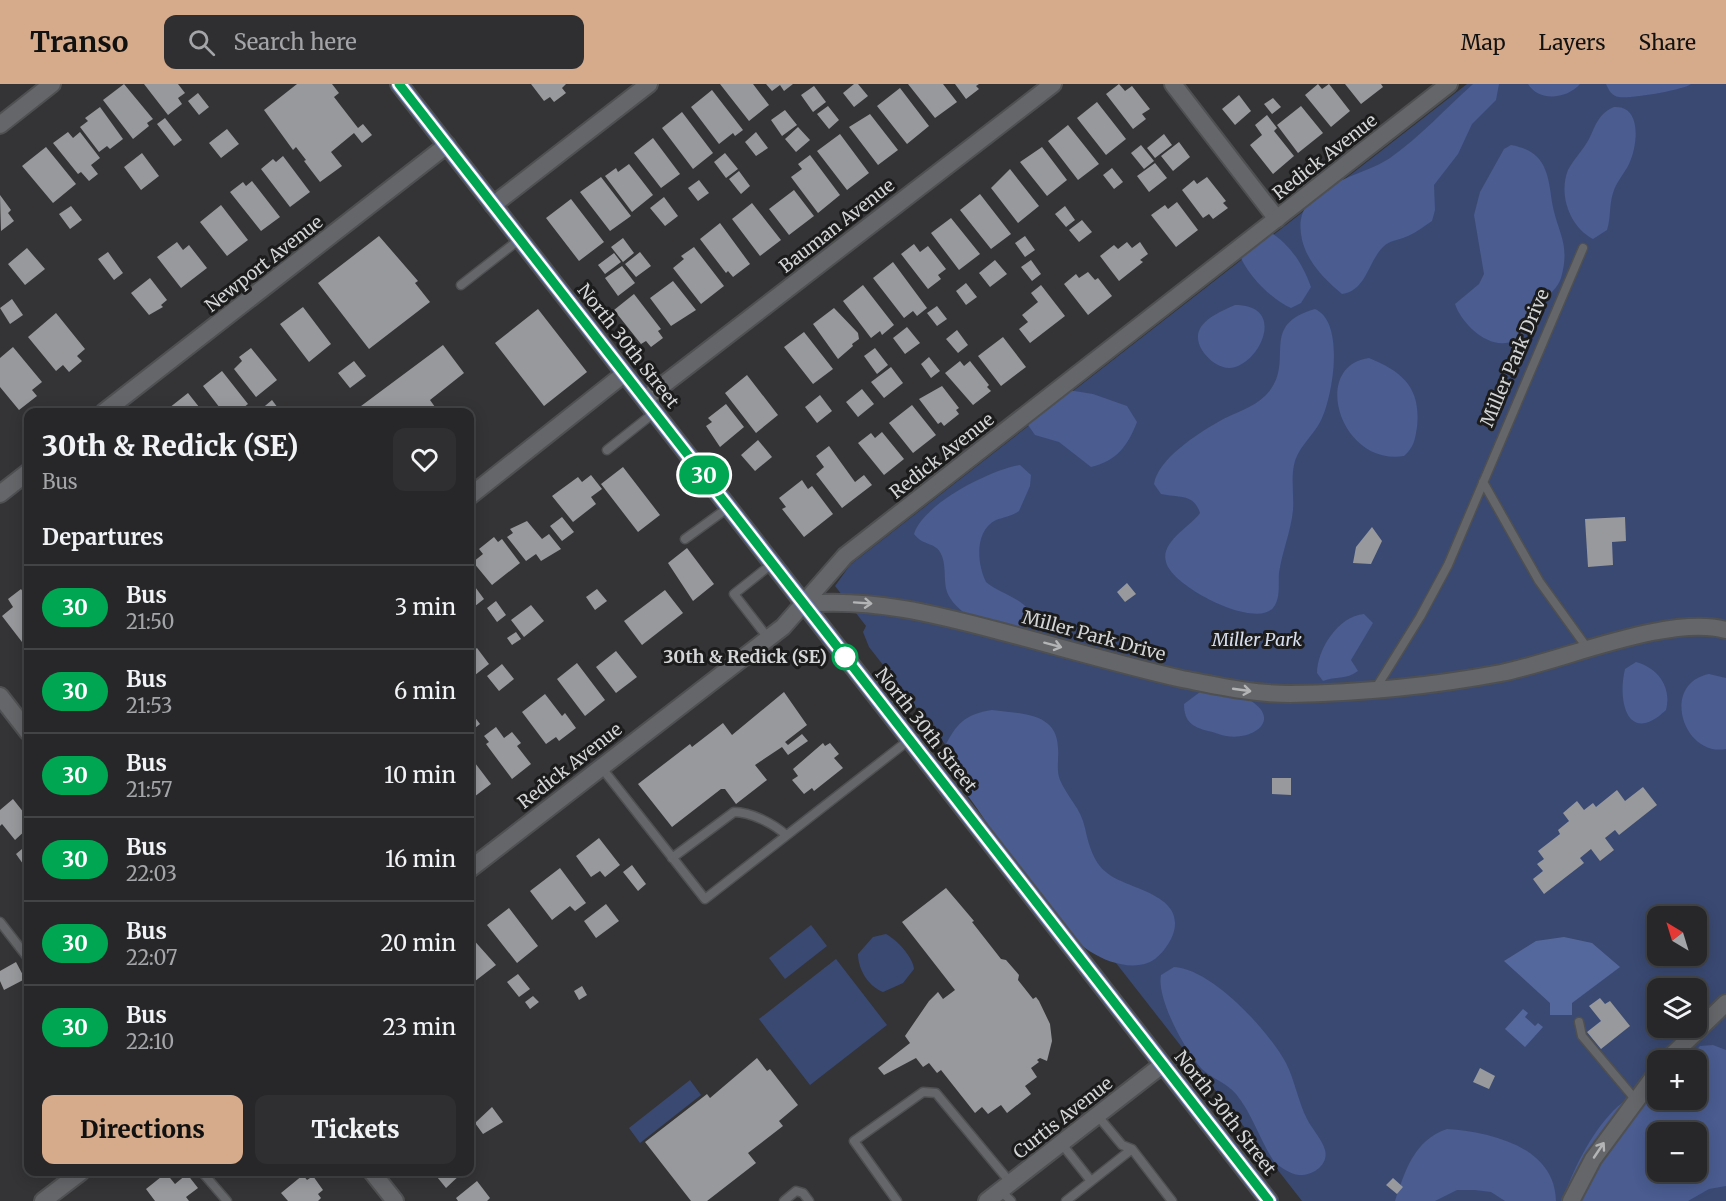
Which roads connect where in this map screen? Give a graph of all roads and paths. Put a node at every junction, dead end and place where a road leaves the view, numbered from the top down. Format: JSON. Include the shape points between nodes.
{"nodes":[{"id":1,"x":52,"y":84,"type":"edge"},
{"id":2,"x":399,"y":84,"type":"edge"},
{"id":3,"x":649,"y":84,"type":"edge"},
{"id":4,"x":1053,"y":84,"type":"edge"},
{"id":5,"x":1173,"y":84,"type":"edge"},
{"id":6,"x":1449,"y":84,"type":"edge"},
{"id":7,"x":0,"y":125,"type":"edge"},
{"id":8,"x":447,"y":145,"type":"junction"},
{"id":9,"x":493,"y":205,"type":"junction"},
{"id":10,"x":1277,"y":219,"type":"junction"},
{"id":11,"x":520,"y":239,"type":"junction"},
{"id":12,"x":1583,"y":248,"type":"dead end"},
{"id":13,"x":461,"y":285,"type":"dead end"},
{"id":14,"x":624,"y":374,"type":"junction"},
{"id":15,"x":650,"y":406,"type":"junction"},
{"id":16,"x":109,"y":408,"type":"edge"},
{"id":17,"x":607,"y":450,"type":"dead end"},
{"id":18,"x":24,"y":475,"type":"edge"},
{"id":19,"x":1483,"y":483,"type":"junction"},
{"id":20,"x":474,"y":493,"type":"edge"},
{"id":21,"x":0,"y":494,"type":"edge"},
{"id":22,"x":729,"y":507,"type":"junction"},
{"id":23,"x":685,"y":539,"type":"dead end"},
{"id":24,"x":773,"y":563,"type":"junction"},
{"id":25,"x":804,"y":604,"type":"junction"},
{"id":26,"x":1726,"y":630,"type":"edge"},
{"id":27,"x":768,"y":638,"type":"junction"},
{"id":28,"x":1589,"y":650,"type":"junction"},
{"id":29,"x":1376,"y":688,"type":"junction"},
{"id":30,"x":0,"y":696,"type":"edge"},
{"id":31,"x":24,"y":727,"type":"edge"},
{"id":32,"x":909,"y":740,"type":"junction"},
{"id":33,"x":601,"y":767,"type":"junction"},
{"id":34,"x":786,"y":836,"type":"junction"},
{"id":35,"x":672,"y":858,"type":"junction"},
{"id":36,"x":474,"y":866,"type":"edge"},
{"id":37,"x":0,"y":922,"type":"edge"},
{"id":38,"x":24,"y":953,"type":"edge"},
{"id":39,"x":1726,"y":1003,"type":"edge"},
{"id":40,"x":1579,"y":1023,"type":"dead end"},
{"id":41,"x":1677,"y":1050,"type":"edge"},
{"id":42,"x":1162,"y":1065,"type":"junction"},
{"id":43,"x":1647,"y":1084,"type":"edge"},
{"id":44,"x":1635,"y":1099,"type":"junction"},
{"id":45,"x":1097,"y":1115,"type":"junction"},
{"id":46,"x":1061,"y":1143,"type":"junction"},
{"id":47,"x":1132,"y":1149,"type":"junction"},
{"id":48,"x":77,"y":1176,"type":"edge"},
{"id":49,"x":205,"y":1176,"type":"edge"},
{"id":50,"x":375,"y":1176,"type":"edge"},
{"id":51,"x":1091,"y":1181,"type":"junction"},
{"id":52,"x":1007,"y":1191,"type":"edge"},
{"id":53,"x":54,"y":1198,"type":"edge"},
{"id":54,"x":227,"y":1201,"type":"edge"},
{"id":55,"x":395,"y":1201,"type":"edge"},
{"id":56,"x":784,"y":1201,"type":"edge"},
{"id":57,"x":809,"y":1201,"type":"edge"},
{"id":58,"x":897,"y":1201,"type":"edge"},
{"id":59,"x":987,"y":1201,"type":"edge"},
{"id":60,"x":1066,"y":1201,"type":"edge"},
{"id":61,"x":1172,"y":1201,"type":"edge"},
{"id":62,"x":1269,"y":1201,"type":"edge"},
{"id":63,"x":1571,"y":1201,"type":"edge"}],
"edges":[{"from":1,"to":7,"type":"street"},
{"from":2,"to":8,"type":"highway","name":"North 30th Street"},
{"from":3,"to":9,"type":"street"},
{"from":4,"to":15,"type":"street","name":"Bauman Avenue"},
{"from":5,"to":10,"type":"street"},
{"from":6,"to":10,"type":"street","name":"Redick Avenue"},
{"from":8,"to":9,"type":"highway","name":"North 30th Street"},
{"from":8,"to":16,"type":"street","name":"Newport Avenue"},
{"from":9,"to":11,"type":"highway","name":"North 30th Street"},
{"from":10,"to":25,"type":"street","name":"Redick Avenue","via":[[845,556]]},
{"from":11,"to":13,"type":"lane"},
{"from":11,"to":14,"type":"highway","name":"North 30th Street"},
{"from":12,"to":19,"type":"lane","name":"Miller Park Drive"},
{"from":14,"to":15,"type":"highway","name":"North 30th Street"},
{"from":14,"to":20,"type":"street"},
{"from":15,"to":17,"type":"lane"},
{"from":15,"to":22,"type":"highway","name":"North 30th Street"},
{"from":18,"to":21,"type":"street"},
{"from":19,"to":28,"type":"lane","via":[[1539,581]]},
{"from":19,"to":29,"type":"lane","name":"Miller Park Drive","via":[[1440,581]]},
{"from":22,"to":23,"type":"lane"},
{"from":22,"to":24,"type":"highway","name":"North 30th Street"},
{"from":24,"to":25,"type":"highway","name":"North 30th Street"},
{"from":24,"to":27,"type":"lane","via":[[734,594]]},
{"from":25,"to":27,"type":"street","name":"Redick Avenue"},
{"from":25,"to":29,"type":"street","name":"Miller Park Drive","one_way":true,"via":[[848,602],[915,610],[1237,690],[1287,694]]},
{"from":25,"to":32,"type":"highway","name":"North 30th Street"},
{"from":26,"to":28,"type":"street","name":"Miller Park Drive","via":[[1683,627]]},
{"from":27,"to":33,"type":"street","name":"Redick Avenue"},
{"from":28,"to":29,"type":"street","name":"Miller Park Drive","via":[[1481,677]]},
{"from":30,"to":31,"type":"street"},
{"from":32,"to":34,"type":"lane"},
{"from":32,"to":42,"type":"highway","name":"North 30th Street"},
{"from":33,"to":35,"type":"lane"},
{"from":33,"to":36,"type":"street","name":"Redick Avenue"},
{"from":34,"to":35,"type":"lane","via":[[755,817],[734,812]]},
{"from":34,"to":35,"type":"lane","via":[[705,899]]},
{"from":37,"to":38,"type":"lane"},
{"from":39,"to":41,"type":"street"},
{"from":40,"to":44,"type":"lane","via":[[1582,1036]]},
{"from":42,"to":45,"type":"street","name":"Curtis Avenue"},
{"from":42,"to":62,"type":"highway","name":"North 30th Street"},
{"from":43,"to":44,"type":"street"},
{"from":63,"to":44,"type":"street","one_way":true,"via":[[1593,1159]]},
{"from":45,"to":46,"type":"street","name":"Curtis Avenue"},
{"from":45,"to":47,"type":"lane","via":[[1122,1145]]},
{"from":46,"to":51,"type":"lane"},
{"from":46,"to":52,"type":"street","name":"Curtis Avenue"},
{"from":47,"to":51,"type":"lane"},
{"from":47,"to":61,"type":"lane"},
{"from":48,"to":53,"type":"street"},
{"from":49,"to":54,"type":"lane"},
{"from":50,"to":55,"type":"street"},
{"from":51,"to":60,"type":"lane"},
{"from":52,"to":58,"type":"lane","via":[[936,1093],[923,1092],[854,1141]]},
{"from":52,"to":59,"type":"street","name":"Curtis Avenue"},
{"from":56,"to":57,"type":"lane","via":[[796,1191]]}]}
